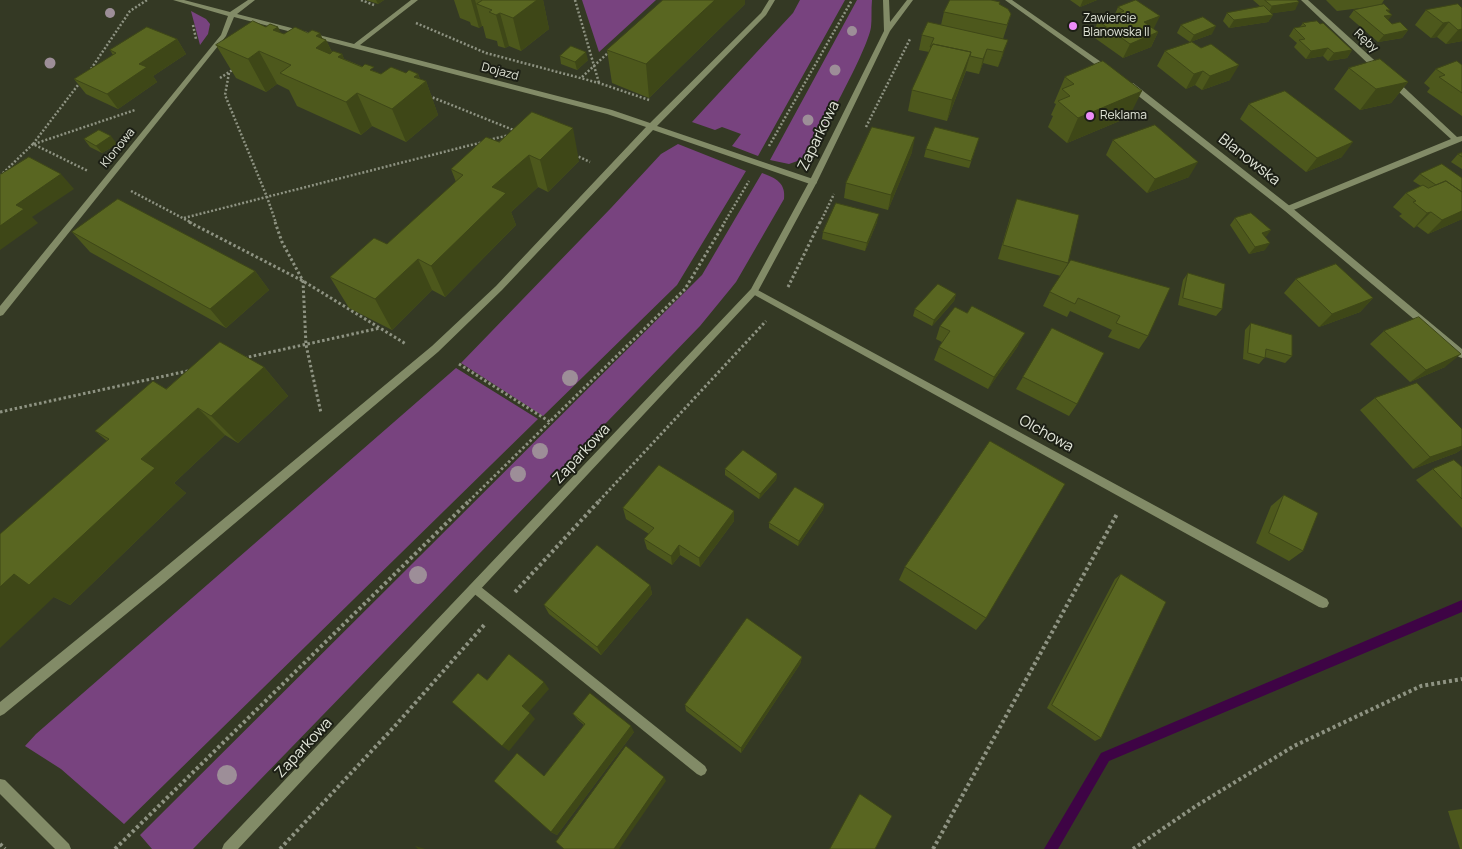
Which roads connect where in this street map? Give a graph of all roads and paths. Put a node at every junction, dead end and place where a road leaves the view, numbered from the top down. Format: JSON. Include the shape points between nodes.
{"nodes":[{"id":1,"x":146,"y":0,"type":"edge"},
{"id":2,"x":176,"y":0,"type":"edge"},
{"id":3,"x":252,"y":0,"type":"edge"},
{"id":4,"x":416,"y":0,"type":"edge"},
{"id":5,"x":575,"y":0,"type":"edge"},
{"id":6,"x":772,"y":0,"type":"edge"},
{"id":7,"x":886,"y":0,"type":"edge"},
{"id":8,"x":910,"y":0,"type":"edge"},
{"id":9,"x":1008,"y":0,"type":"edge"},
{"id":10,"x":1304,"y":0,"type":"edge"},
{"id":11,"x":232,"y":14,"type":"junction"},
{"id":12,"x":190,"y":17,"type":"dead end"},
{"id":13,"x":415,"y":23,"type":"dead end"},
{"id":14,"x":887,"y":31,"type":"junction"},
{"id":15,"x":197,"y":43,"type":"dead end"},
{"id":16,"x":355,"y":46,"type":"junction"},
{"id":17,"x":615,"y":46,"type":"edge"},
{"id":18,"x":594,"y":65,"type":"junction"},
{"id":19,"x":237,"y":67,"type":"edge"},
{"id":20,"x":91,"y":70,"type":"edge"},
{"id":21,"x":229,"y":72,"type":"junction"},
{"id":22,"x":86,"y":76,"type":"edge"},
{"id":23,"x":220,"y":78,"type":"edge"},
{"id":24,"x":581,"y":78,"type":"junction"},
{"id":25,"x":599,"y":83,"type":"junction"},
{"id":26,"x":428,"y":95,"type":"dead end"},
{"id":27,"x":654,"y":102,"type":"dead end"},
{"id":28,"x":137,"y":109,"type":"dead end"},
{"id":29,"x":651,"y":127,"type":"junction"},
{"id":30,"x":1459,"y":139,"type":"edge"},
{"id":31,"x":34,"y":144,"type":"junction"},
{"id":32,"x":575,"y":155,"type":"dead end"},
{"id":33,"x":593,"y":163,"type":"dead end"},
{"id":34,"x":95,"y":174,"type":"dead end"},
{"id":35,"x":0,"y":176,"type":"edge"},
{"id":36,"x":813,"y":182,"type":"junction"},
{"id":37,"x":132,"y":191,"type":"dead end"},
{"id":38,"x":267,"y":197,"type":"junction"},
{"id":39,"x":1288,"y":209,"type":"junction"},
{"id":40,"x":184,"y":218,"type":"junction"},
{"id":41,"x":303,"y":281,"type":"junction"},
{"id":42,"x":685,"y":289,"type":"dead end"},
{"id":43,"x":754,"y":291,"type":"junction"},
{"id":44,"x":0,"y":312,"type":"edge"},
{"id":45,"x":380,"y":328,"type":"junction"},
{"id":46,"x":306,"y":344,"type":"junction"},
{"id":47,"x":408,"y":346,"type":"dead end"},
{"id":48,"x":1462,"y":354,"type":"edge"},
{"id":49,"x":239,"y":359,"type":"edge"},
{"id":50,"x":459,"y":364,"type":"dead end"},
{"id":51,"x":201,"y":368,"type":"edge"},
{"id":52,"x":0,"y":412,"type":"edge"},
{"id":53,"x":322,"y":416,"type":"dead end"},
{"id":54,"x":550,"y":422,"type":"junction"},
{"id":55,"x":1127,"y":496,"type":"junction"},
{"id":56,"x":476,"y":588,"type":"junction"},
{"id":57,"x":1323,"y":603,"type":"dead end"},
{"id":58,"x":1462,"y":679,"type":"edge"},
{"id":59,"x":0,"y":710,"type":"edge"},
{"id":60,"x":701,"y":770,"type":"dead end"},
{"id":61,"x":0,"y":785,"type":"edge"},
{"id":62,"x":0,"y":844,"type":"edge"},
{"id":63,"x":5,"y":849,"type":"edge"},
{"id":64,"x":64,"y":849,"type":"edge"},
{"id":65,"x":115,"y":849,"type":"edge"},
{"id":66,"x":229,"y":849,"type":"edge"},
{"id":67,"x":933,"y":849,"type":"edge"},
{"id":68,"x":1133,"y":849,"type":"edge"}],
"edges":[{"from":1,"to":20,"type":"path","via":[[130,11]]},
{"from":2,"to":11,"type":"street","name":"Dojazd"},
{"from":3,"to":11,"type":"street"},
{"from":4,"to":16,"type":"street"},
{"from":5,"to":18,"type":"path"},
{"from":6,"to":29,"type":"street","via":[[764,14]]},
{"from":7,"to":14,"type":"street","name":"Zaparkowa"},
{"from":8,"to":14,"type":"street","name":"Zaparkowa"},
{"from":9,"to":39,"type":"street","name":"Blanowska","via":[[1122,80]]},
{"from":10,"to":30,"type":"street","name":"Ręby"},
{"from":11,"to":16,"type":"street","name":"Dojazd"},
{"from":11,"to":44,"type":"street","name":"Klonowa","via":[[224,35]]},
{"from":12,"to":15,"type":"path"},
{"from":13,"to":24,"type":"path","via":[[486,53]]},
{"from":14,"to":36,"type":"street","name":"Zaparkowa"},
{"from":16,"to":29,"type":"street","name":"Dojazd","via":[[610,112]]},
{"from":17,"to":18,"type":"path"},
{"from":18,"to":24,"type":"path"},
{"from":18,"to":25,"type":"path"},
{"from":19,"to":21,"type":"path"},
{"from":21,"to":23,"type":"path"},
{"from":21,"to":38,"type":"path","via":[[225,94]]},
{"from":22,"to":31,"type":"path","via":[[65,98],[49,127]]},
{"from":24,"to":25,"type":"path"},
{"from":25,"to":27,"type":"path"},
{"from":26,"to":38,"type":"path","via":[[520,132]]},
{"from":28,"to":31,"type":"path"},
{"from":29,"to":36,"type":"street","name":"Dojazd"},
{"from":29,"to":59,"type":"street","via":[[498,288],[435,349]]},
{"from":30,"to":39,"type":"street","name":"Ręby"},
{"from":31,"to":34,"type":"path"},
{"from":31,"to":35,"type":"path"},
{"from":32,"to":33,"type":"path"},
{"from":36,"to":43,"type":"street","name":"Zaparkowa"},
{"from":37,"to":40,"type":"path"},
{"from":38,"to":40,"type":"path"},
{"from":38,"to":41,"type":"path","via":[[282,242]]},
{"from":39,"to":48,"type":"street","name":"Blanowska"},
{"from":40,"to":41,"type":"path"},
{"from":41,"to":45,"type":"path"},
{"from":41,"to":46,"type":"path"},
{"from":42,"to":54,"type":"path"},
{"from":43,"to":55,"type":"street","name":"Olchowa"},
{"from":43,"to":56,"type":"street","name":"Zaparkowa"},
{"from":45,"to":46,"type":"path"},
{"from":45,"to":47,"type":"path"},
{"from":46,"to":49,"type":"path"},
{"from":46,"to":53,"type":"path"},
{"from":50,"to":54,"type":"path"},
{"from":51,"to":52,"type":"path"},
{"from":54,"to":65,"type":"path"},
{"from":55,"to":57,"type":"street","name":"Olchowa"},
{"from":55,"to":67,"type":"path"},
{"from":56,"to":60,"type":"street"},
{"from":56,"to":66,"type":"street","name":"Zaparkowa"},
{"from":58,"to":68,"type":"path","via":[[1421,686],[1294,746]]},
{"from":61,"to":64,"type":"street"},
{"from":62,"to":63,"type":"path"}]}
